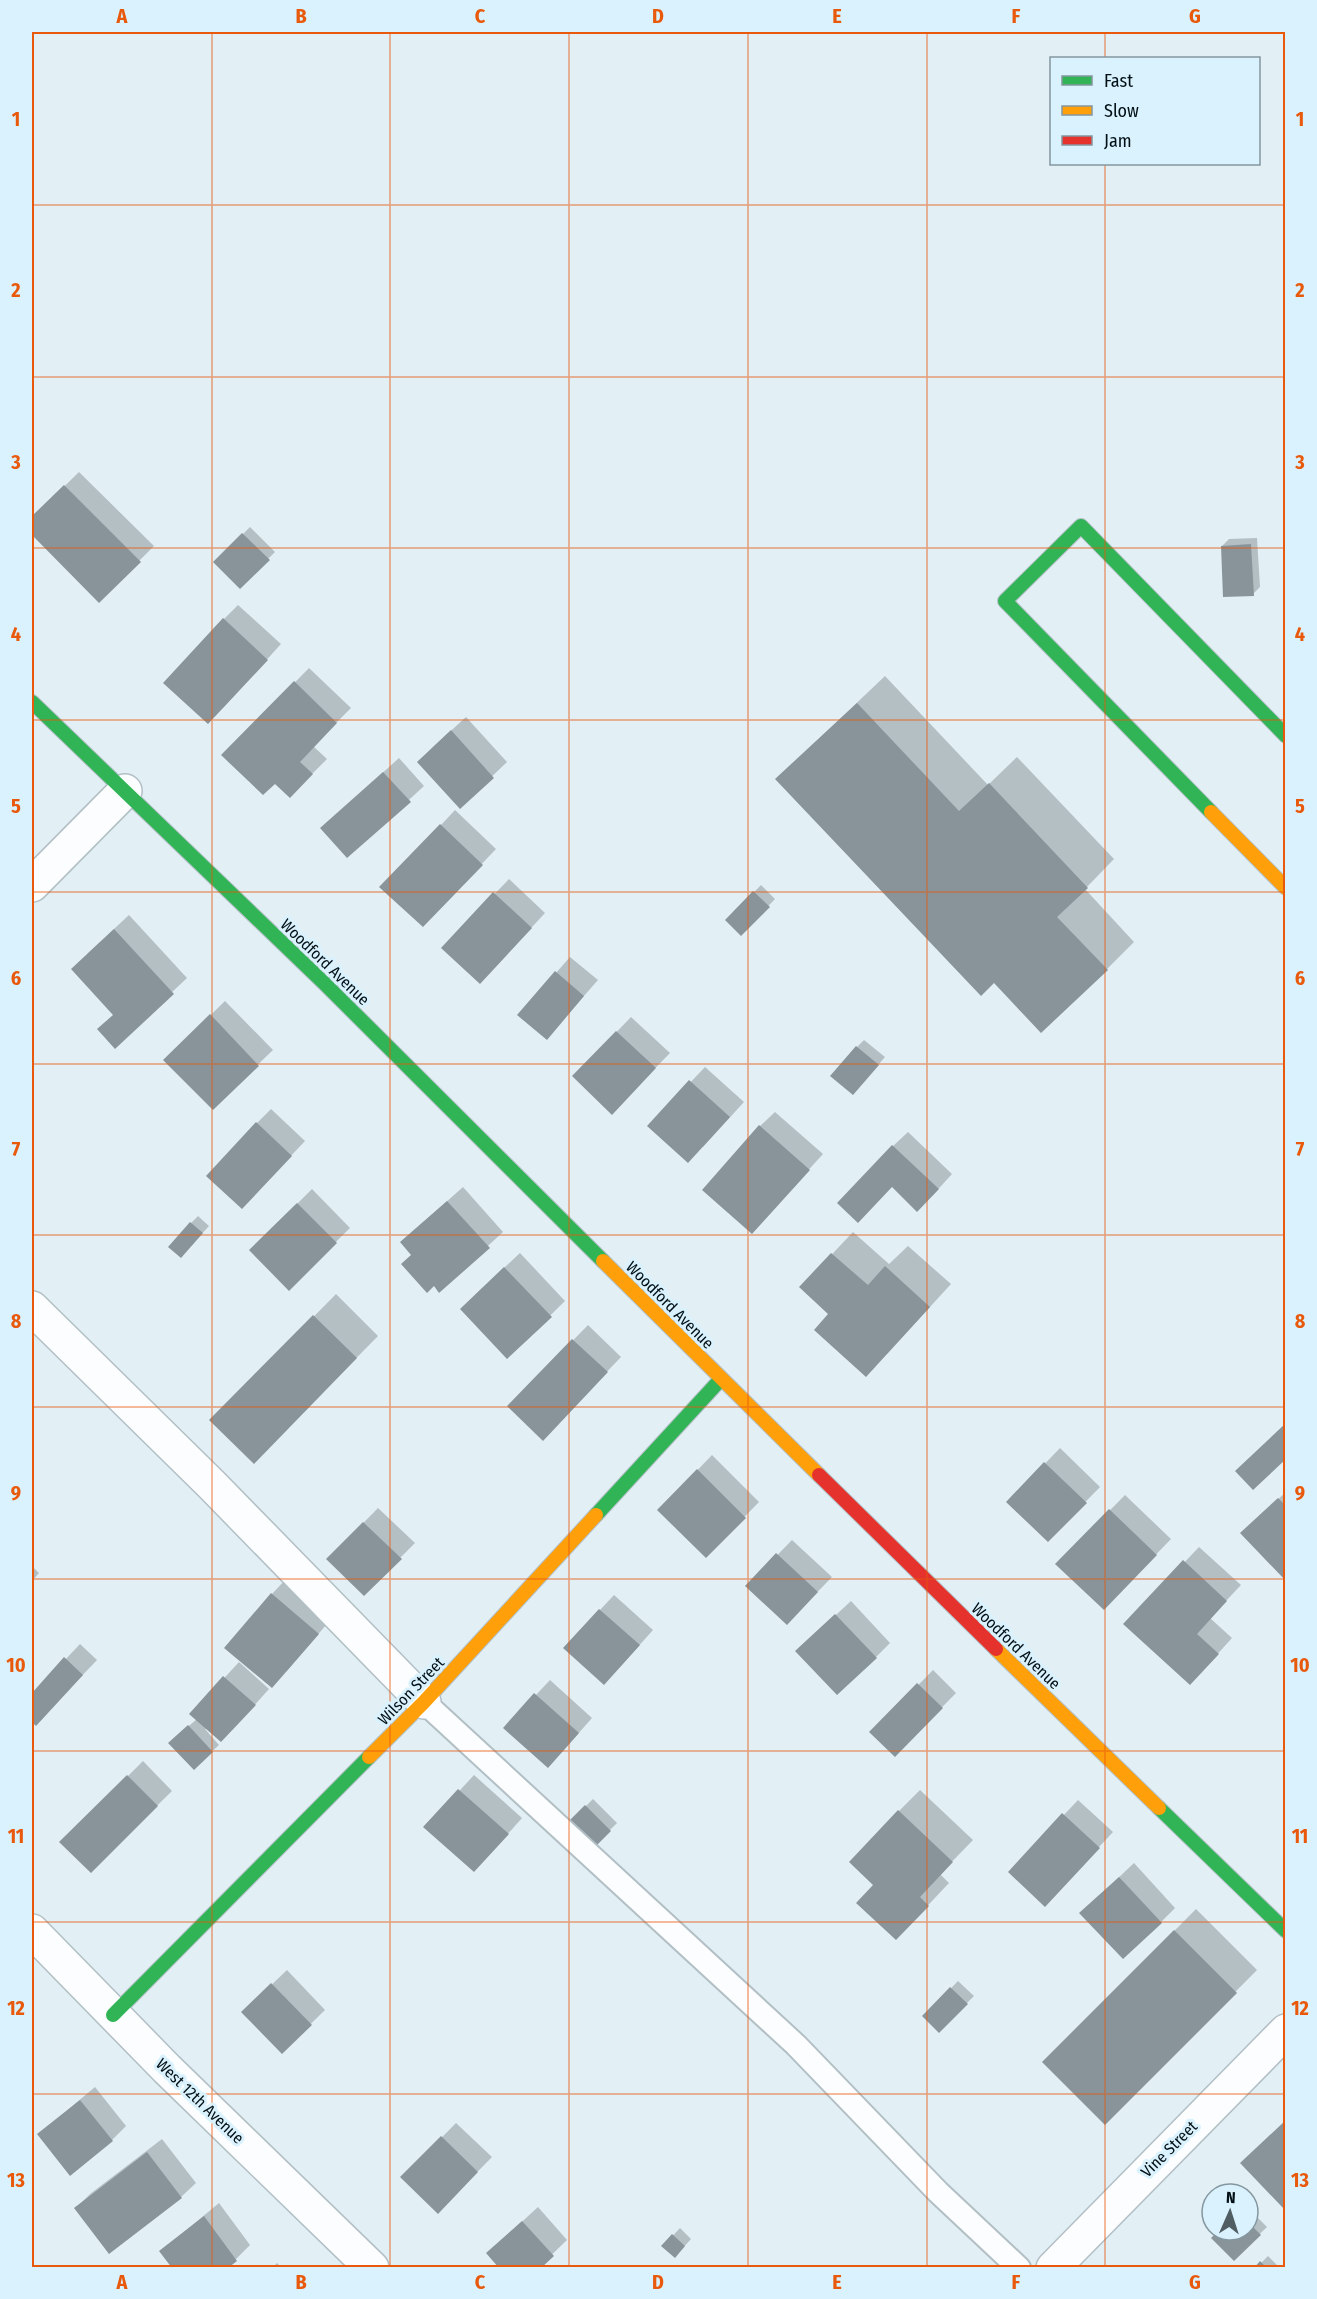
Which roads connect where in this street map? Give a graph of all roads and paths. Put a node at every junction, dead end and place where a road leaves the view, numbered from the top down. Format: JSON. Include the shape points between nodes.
{"nodes":[{"id":1,"x":32,"y":702,"type":"edge"},
{"id":2,"x":1286,"y":736,"type":"edge"},
{"id":3,"x":125,"y":791,"type":"junction"},
{"id":4,"x":32,"y":885,"type":"edge"},
{"id":5,"x":1286,"y":888,"type":"edge"},
{"id":6,"x":32,"y":1308,"type":"edge"},
{"id":7,"x":721,"y":1379,"type":"junction"},
{"id":8,"x":424,"y":1702,"type":"junction"},
{"id":9,"x":32,"y":1930,"type":"edge"},
{"id":10,"x":1286,"y":1931,"type":"edge"},
{"id":11,"x":113,"y":2015,"type":"junction"},
{"id":12,"x":1286,"y":2031,"type":"edge"},
{"id":13,"x":372,"y":2268,"type":"edge"},
{"id":14,"x":1019,"y":2268,"type":"edge"},
{"id":15,"x":1053,"y":2268,"type":"edge"}],
"edges":[{"from":1,"to":3,"type":"street","name":"Woodford Avenue"},
{"from":2,"to":5,"type":"street","via":[[1081,526],[1005,601]]},
{"from":3,"to":4,"type":"street"},
{"from":3,"to":7,"type":"street","name":"Woodford Avenue","via":[[324,983]]},
{"from":6,"to":8,"type":"street"},
{"from":7,"to":8,"type":"street","name":"Wilson Street"},
{"from":7,"to":10,"type":"street","name":"Woodford Avenue"},
{"from":8,"to":11,"type":"street","name":"Wilson Street"},
{"from":8,"to":14,"type":"lane","via":[[796,2045],[938,2192]]},
{"from":9,"to":11,"type":"street","name":"West 12th Avenue"},
{"from":11,"to":13,"type":"street","name":"West 12th Avenue"},
{"from":12,"to":15,"type":"street","name":"Vine Street"}]}
